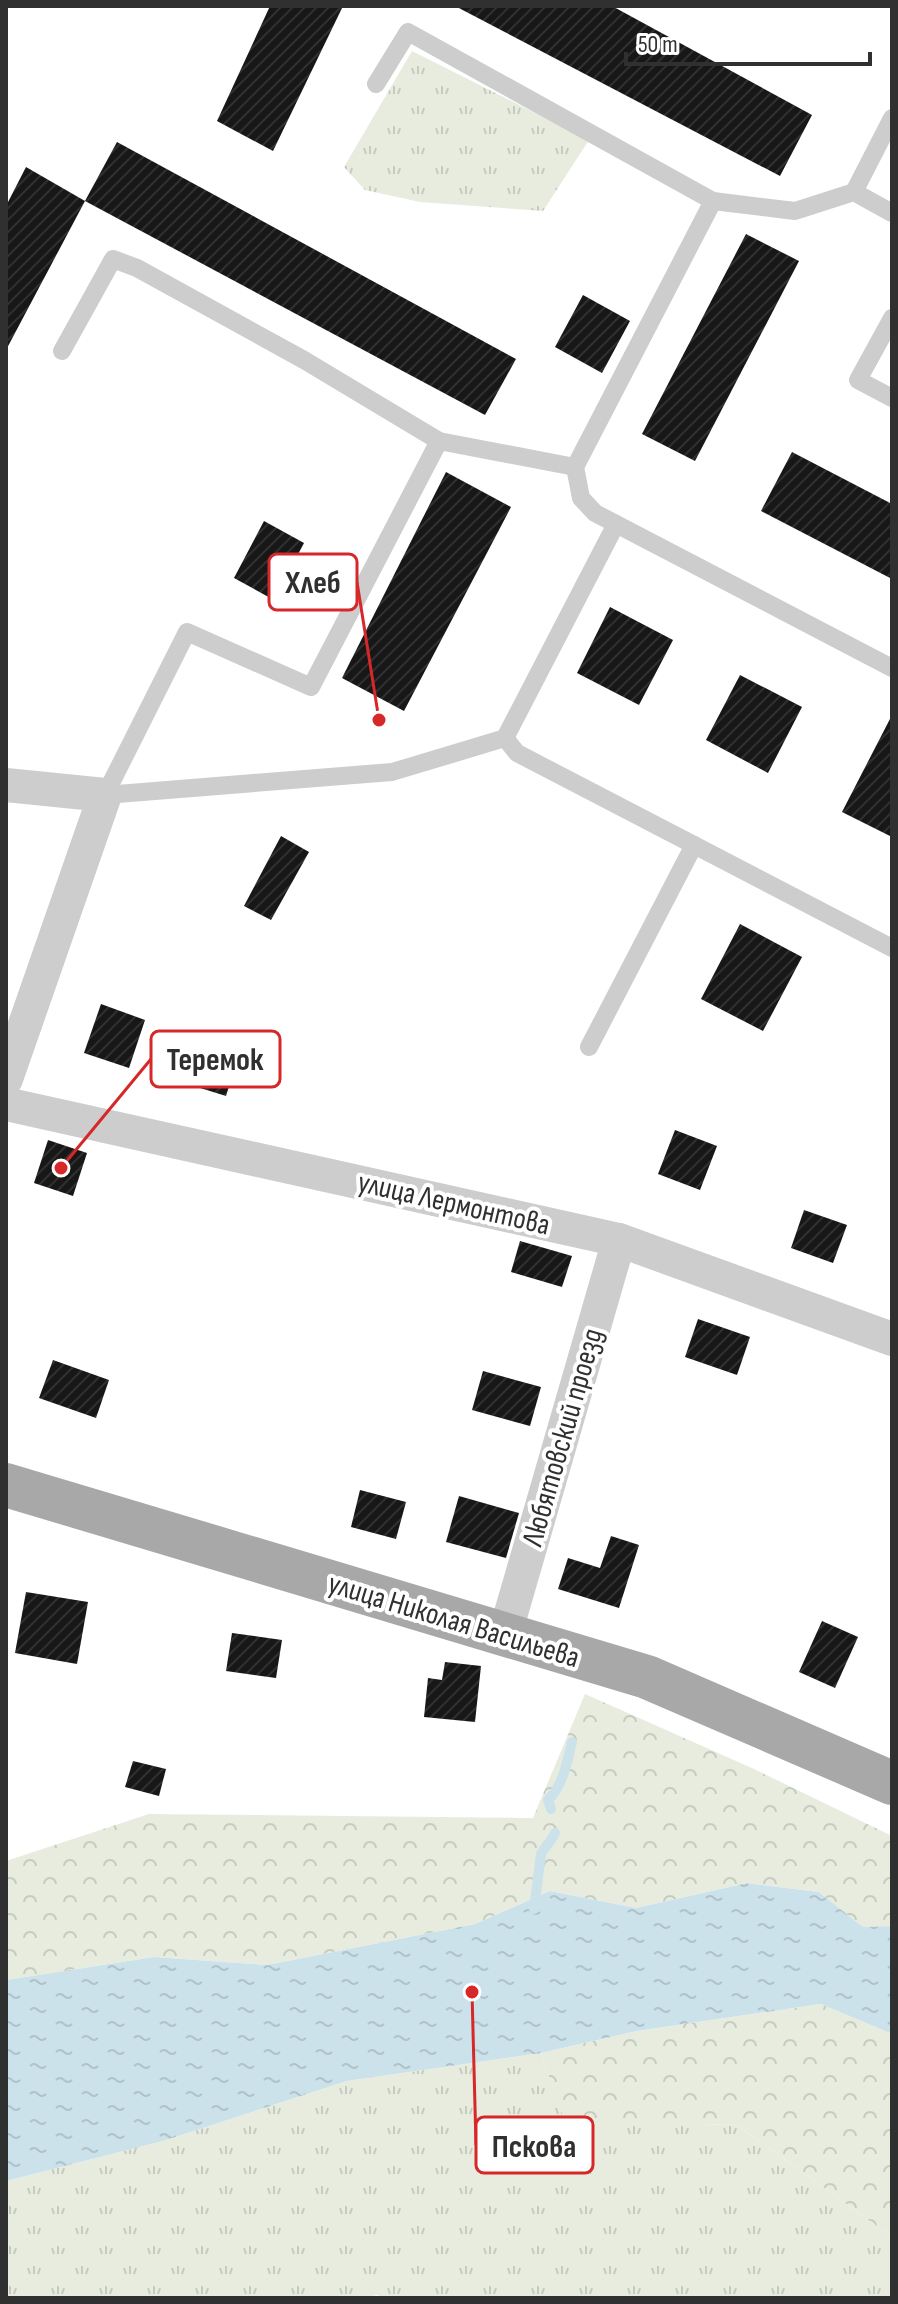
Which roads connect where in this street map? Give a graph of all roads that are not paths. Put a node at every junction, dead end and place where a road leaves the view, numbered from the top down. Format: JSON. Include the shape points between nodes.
{"nodes":[{"id":1,"x":376,"y":84,"type":"dead end"},
{"id":2,"x":892,"y":118,"type":"edge"},
{"id":3,"x":854,"y":192,"type":"junction"},
{"id":4,"x":713,"y":201,"type":"junction"},
{"id":5,"x":892,"y":213,"type":"edge"},
{"id":6,"x":892,"y":318,"type":"edge"},
{"id":7,"x":62,"y":351,"type":"dead end"},
{"id":8,"x":892,"y":398,"type":"edge"},
{"id":9,"x":439,"y":441,"type":"junction"},
{"id":10,"x":575,"y":467,"type":"junction"},
{"id":11,"x":616,"y":524,"type":"junction"},
{"id":12,"x":892,"y":668,"type":"edge"},
{"id":13,"x":505,"y":738,"type":"junction"},
{"id":14,"x":6,"y":785,"type":"edge"},
{"id":15,"x":105,"y":795,"type":"junction"},
{"id":16,"x":694,"y":845,"type":"junction"},
{"id":17,"x":892,"y":948,"type":"edge"},
{"id":18,"x":589,"y":1047,"type":"dead end"},
{"id":19,"x":6,"y":1079,"type":"edge"},
{"id":20,"x":6,"y":1104,"type":"edge"},
{"id":21,"x":619,"y":1240,"type":"junction"},
{"id":22,"x":892,"y":1339,"type":"edge"},
{"id":23,"x":6,"y":1485,"type":"edge"},
{"id":24,"x":505,"y":1634,"type":"junction"},
{"id":25,"x":892,"y":1783,"type":"edge"}],
"edges":[{"from":1,"to":4,"type":"lane","via":[[408,32]]},
{"from":2,"to":3,"type":"lane"},
{"from":3,"to":4,"type":"lane","via":[[795,211]]},
{"from":3,"to":5,"type":"lane"},
{"from":4,"to":10,"type":"lane"},
{"from":6,"to":8,"type":"lane","via":[[858,380]]},
{"from":7,"to":9,"type":"lane","via":[[113,259],[304,360]]},
{"from":9,"to":10,"type":"lane"},
{"from":9,"to":15,"type":"lane","via":[[311,687],[187,632]]},
{"from":10,"to":11,"type":"lane","via":[[581,498]]},
{"from":11,"to":12,"type":"lane"},
{"from":11,"to":13,"type":"lane"},
{"from":13,"to":15,"type":"lane","via":[[392,772]]},
{"from":13,"to":16,"type":"lane","via":[[517,753]]},
{"from":14,"to":15,"type":"street"},
{"from":15,"to":19,"type":"street"},
{"from":16,"to":17,"type":"lane"},
{"from":16,"to":18,"type":"lane"},
{"from":20,"to":21,"type":"street","name":"улица Лермонтова"},
{"from":21,"to":22,"type":"street","name":"улица Лермонтова"},
{"from":21,"to":24,"type":"street","name":"Любятовский проезд"},
{"from":23,"to":24,"type":"main road","name":"улица Николая Васильева"},
{"from":24,"to":25,"type":"main road","name":"улица Николая Васильева","via":[[647,1677]]}]}
